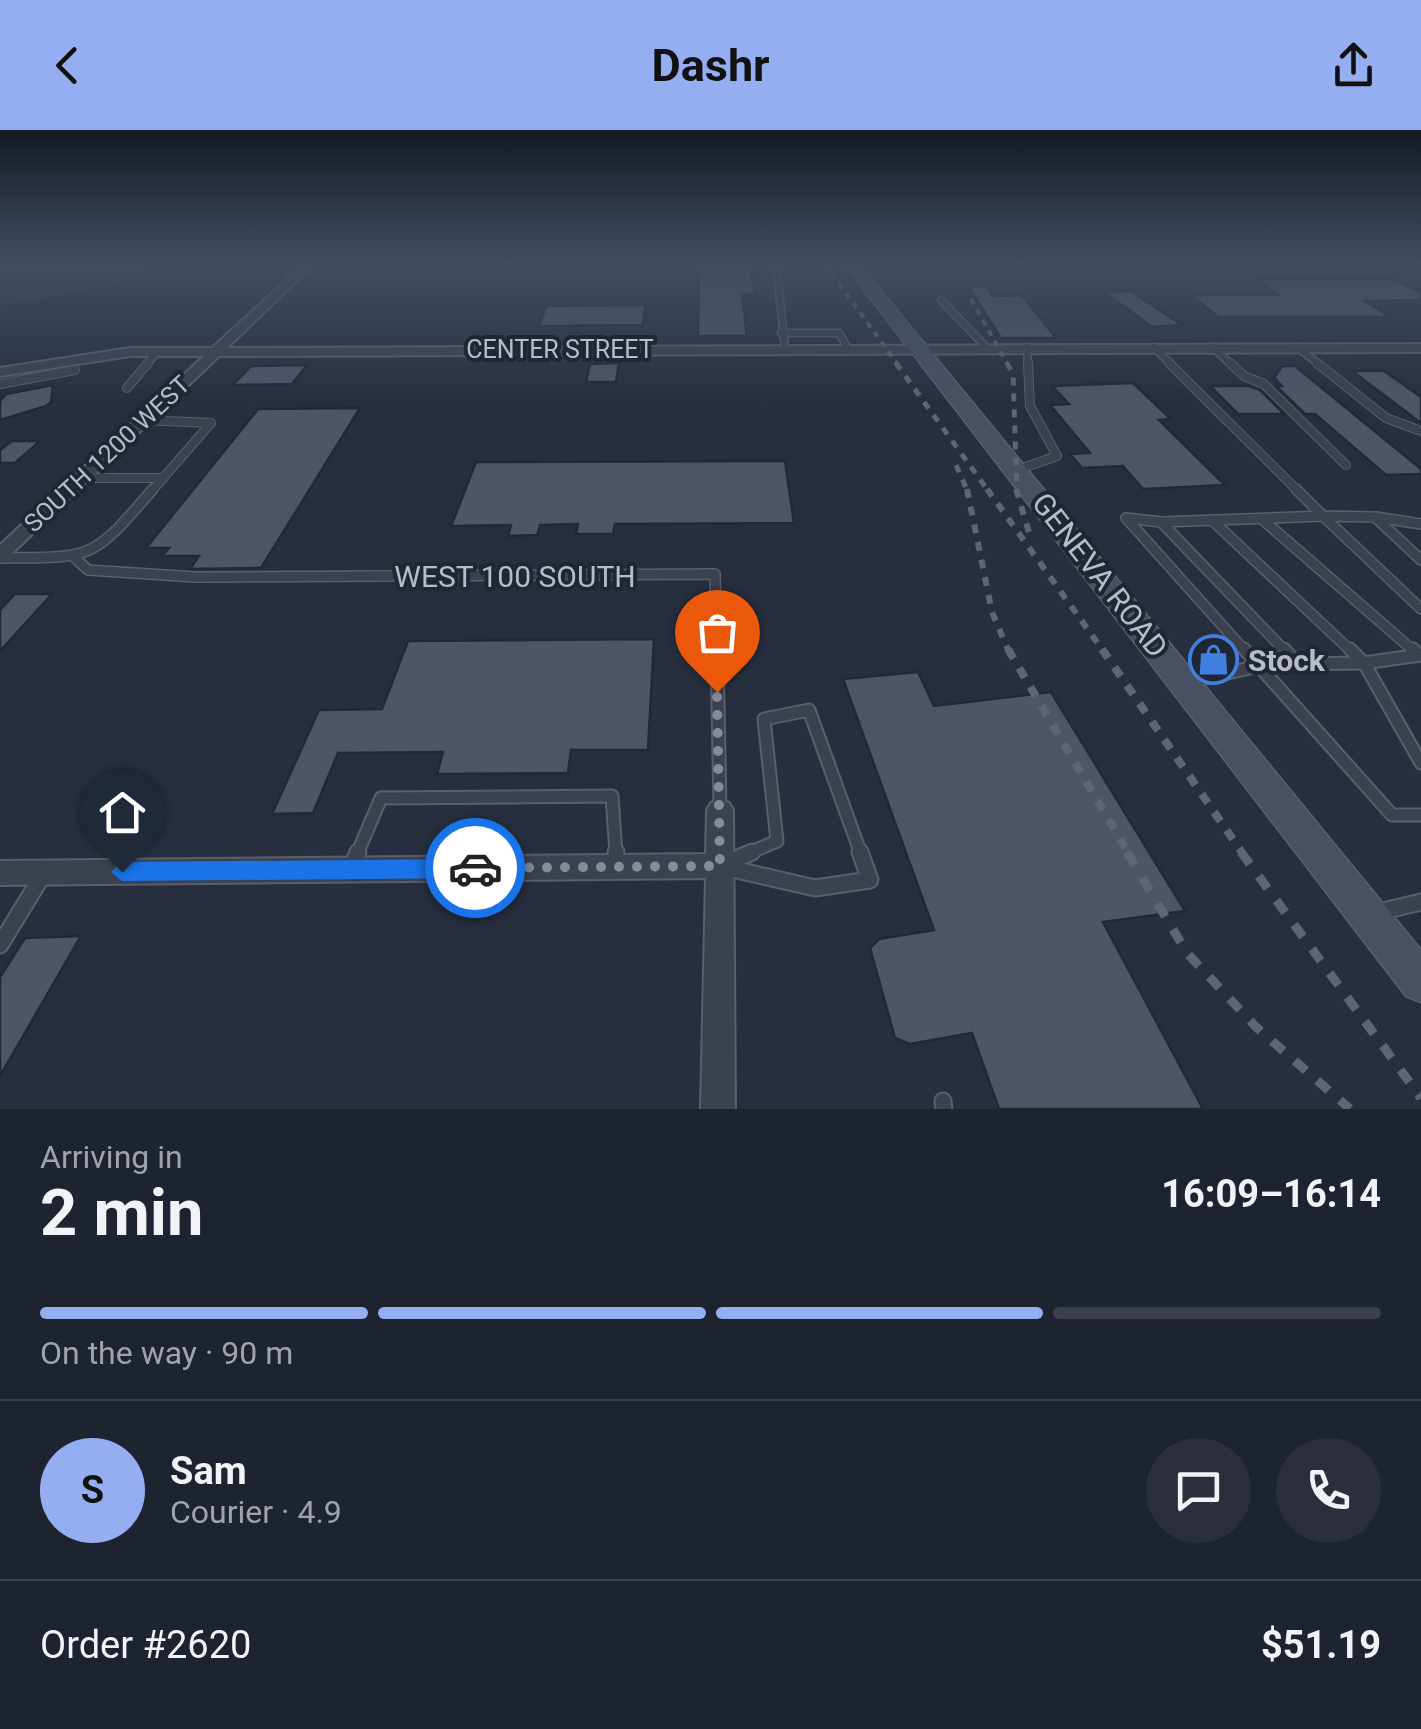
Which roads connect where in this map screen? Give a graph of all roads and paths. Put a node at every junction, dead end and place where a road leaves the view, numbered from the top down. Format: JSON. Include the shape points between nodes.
{"nodes":[{"id":1,"x":260,"y":310,"type":"edge"},
{"id":2,"x":781,"y":310,"type":"edge"},
{"id":3,"x":888,"y":310,"type":"edge"},
{"id":4,"x":950,"y":310,"type":"edge"},
{"id":5,"x":784,"y":340,"type":"junction"},
{"id":6,"x":917,"y":346,"type":"junction"},
{"id":7,"x":986,"y":347,"type":"junction"},
{"id":8,"x":1027,"y":347,"type":"junction"},
{"id":9,"x":1153,"y":347,"type":"junction"},
{"id":10,"x":1212,"y":347,"type":"junction"},
{"id":11,"x":1297,"y":347,"type":"junction"},
{"id":12,"x":1421,"y":348,"type":"edge"},
{"id":13,"x":157,"y":352,"type":"junction"},
{"id":14,"x":215,"y":352,"type":"junction"},
{"id":15,"x":75,"y":370,"type":"dead end"},
{"id":16,"x":0,"y":372,"type":"edge"},
{"id":17,"x":0,"y":384,"type":"edge"},
{"id":18,"x":127,"y":388,"type":"dead end"},
{"id":19,"x":143,"y":420,"type":"junction"},
{"id":20,"x":1421,"y":431,"type":"edge"},
{"id":21,"x":1346,"y":465,"type":"dead end"},
{"id":22,"x":1017,"y":470,"type":"junction"},
{"id":23,"x":82,"y":478,"type":"junction"},
{"id":24,"x":163,"y":478,"type":"junction"},
{"id":25,"x":1323,"y":516,"type":"junction"},
{"id":26,"x":1375,"y":516,"type":"junction"},
{"id":27,"x":1262,"y":519,"type":"junction"},
{"id":28,"x":1161,"y":522,"type":"junction"},
{"id":29,"x":1214,"y":522,"type":"junction"},
{"id":30,"x":1421,"y":524,"type":"edge"},
{"id":31,"x":0,"y":556,"type":"edge"},
{"id":32,"x":74,"y":558,"type":"junction"},
{"id":33,"x":1421,"y":560,"type":"edge"},
{"id":34,"x":1421,"y":609,"type":"edge"},
{"id":35,"x":1420,"y":655,"type":"edge"},
{"id":36,"x":1364,"y":663,"type":"junction"},
{"id":37,"x":1298,"y":664,"type":"junction"},
{"id":38,"x":1258,"y":666,"type":"junction"},
{"id":39,"x":1185,"y":683,"type":"junction"},
{"id":40,"x":1421,"y":763,"type":"edge"},
{"id":41,"x":720,"y":810,"type":"joint"},
{"id":42,"x":1421,"y":815,"type":"edge"},
{"id":43,"x":720,"y":866,"type":"junction"},
{"id":44,"x":618,"y":867,"type":"junction"},
{"id":45,"x":351,"y":869,"type":"junction"},
{"id":46,"x":45,"y":872,"type":"junction"},
{"id":47,"x":0,"y":873,"type":"edge"},
{"id":48,"x":1421,"y":902,"type":"edge"},
{"id":49,"x":1368,"y":915,"type":"junction"},
{"id":50,"x":0,"y":944,"type":"edge"},
{"id":51,"x":1421,"y":982,"type":"edge"},
{"id":52,"x":718,"y":1109,"type":"edge"}],
"edges":[{"from":1,"to":14,"type":"street","name":"SOUTH 1200 WEST"},
{"from":2,"to":5,"type":"lane"},
{"from":3,"to":6,"type":"main road","name":"GENEVA ROAD"},
{"from":4,"to":7,"type":"lane"},
{"from":5,"to":6,"type":"street","name":"CENTER STREET"},
{"from":5,"to":14,"type":"street","name":"CENTER STREET"},
{"from":6,"to":7,"type":"street","name":"CENTER STREET"},
{"from":6,"to":22,"type":"main road","name":"GENEVA ROAD"},
{"from":7,"to":8,"type":"street","name":"CENTER STREET"},
{"from":8,"to":9,"type":"street","name":"CENTER STREET"},
{"from":8,"to":22,"type":"lane","via":[[1030,406],[1056,456]]},
{"from":9,"to":10,"type":"street","name":"CENTER STREET"},
{"from":9,"to":25,"type":"lane"},
{"from":10,"to":11,"type":"street","name":"CENTER STREET"},
{"from":10,"to":21,"type":"lane","via":[[1244,376],[1264,384]]},
{"from":11,"to":12,"type":"street","name":"CENTER STREET"},
{"from":11,"to":20,"type":"lane","via":[[1386,418]]},
{"from":13,"to":14,"type":"street","name":"CENTER STREET"},
{"from":13,"to":16,"type":"street","name":"CENTER STREET"},
{"from":13,"to":18,"type":"lane"},
{"from":14,"to":19,"type":"street","name":"SOUTH 1200 WEST"},
{"from":15,"to":17,"type":"lane"},
{"from":19,"to":23,"type":"street","name":"SOUTH 1200 WEST"},
{"from":19,"to":24,"type":"lane","via":[[211,423]]},
{"from":22,"to":39,"type":"main road","name":"GENEVA ROAD"},
{"from":23,"to":24,"type":"lane"},
{"from":23,"to":31,"type":"street","name":"SOUTH 1200 WEST"},
{"from":24,"to":32,"type":"lane","via":[[106,544]]},
{"from":25,"to":26,"type":"lane"},
{"from":25,"to":27,"type":"lane"},
{"from":25,"to":34,"type":"lane"},
{"from":26,"to":30,"type":"lane"},
{"from":26,"to":33,"type":"lane"},
{"from":27,"to":29,"type":"lane"},
{"from":27,"to":35,"type":"lane"},
{"from":28,"to":29,"type":"lane"},
{"from":28,"to":37,"type":"lane"},
{"from":28,"to":38,"type":"lane","via":[[1126,518]]},
{"from":29,"to":36,"type":"lane"},
{"from":31,"to":32,"type":"lane","name":"WEST 100 SOUTH"},
{"from":32,"to":41,"type":"lane","name":"WEST 100 SOUTH","via":[[88,570],[315,577],[715,574]]},
{"from":35,"to":36,"type":"lane"},
{"from":36,"to":37,"type":"lane"},
{"from":36,"to":40,"type":"lane"},
{"from":37,"to":38,"type":"lane"},
{"from":38,"to":39,"type":"lane"},
{"from":38,"to":42,"type":"lane","via":[[1392,815]]},
{"from":39,"to":49,"type":"main road","name":"GENEVA ROAD"},
{"from":41,"to":43,"type":"street"},
{"from":43,"to":43,"type":"lane","via":[[815,888],[870,880],[809,710],[764,719],[777,841]]},
{"from":43,"to":44,"type":"street"},
{"from":43,"to":52,"type":"street"},
{"from":44,"to":45,"type":"street"},
{"from":44,"to":45,"type":"lane","via":[[612,796],[574,796],[381,798]]},
{"from":45,"to":46,"type":"street"},
{"from":46,"to":47,"type":"street"},
{"from":46,"to":50,"type":"lane"},
{"from":48,"to":49,"type":"lane"},
{"from":49,"to":51,"type":"main road","name":"GENEVA ROAD"}]}
